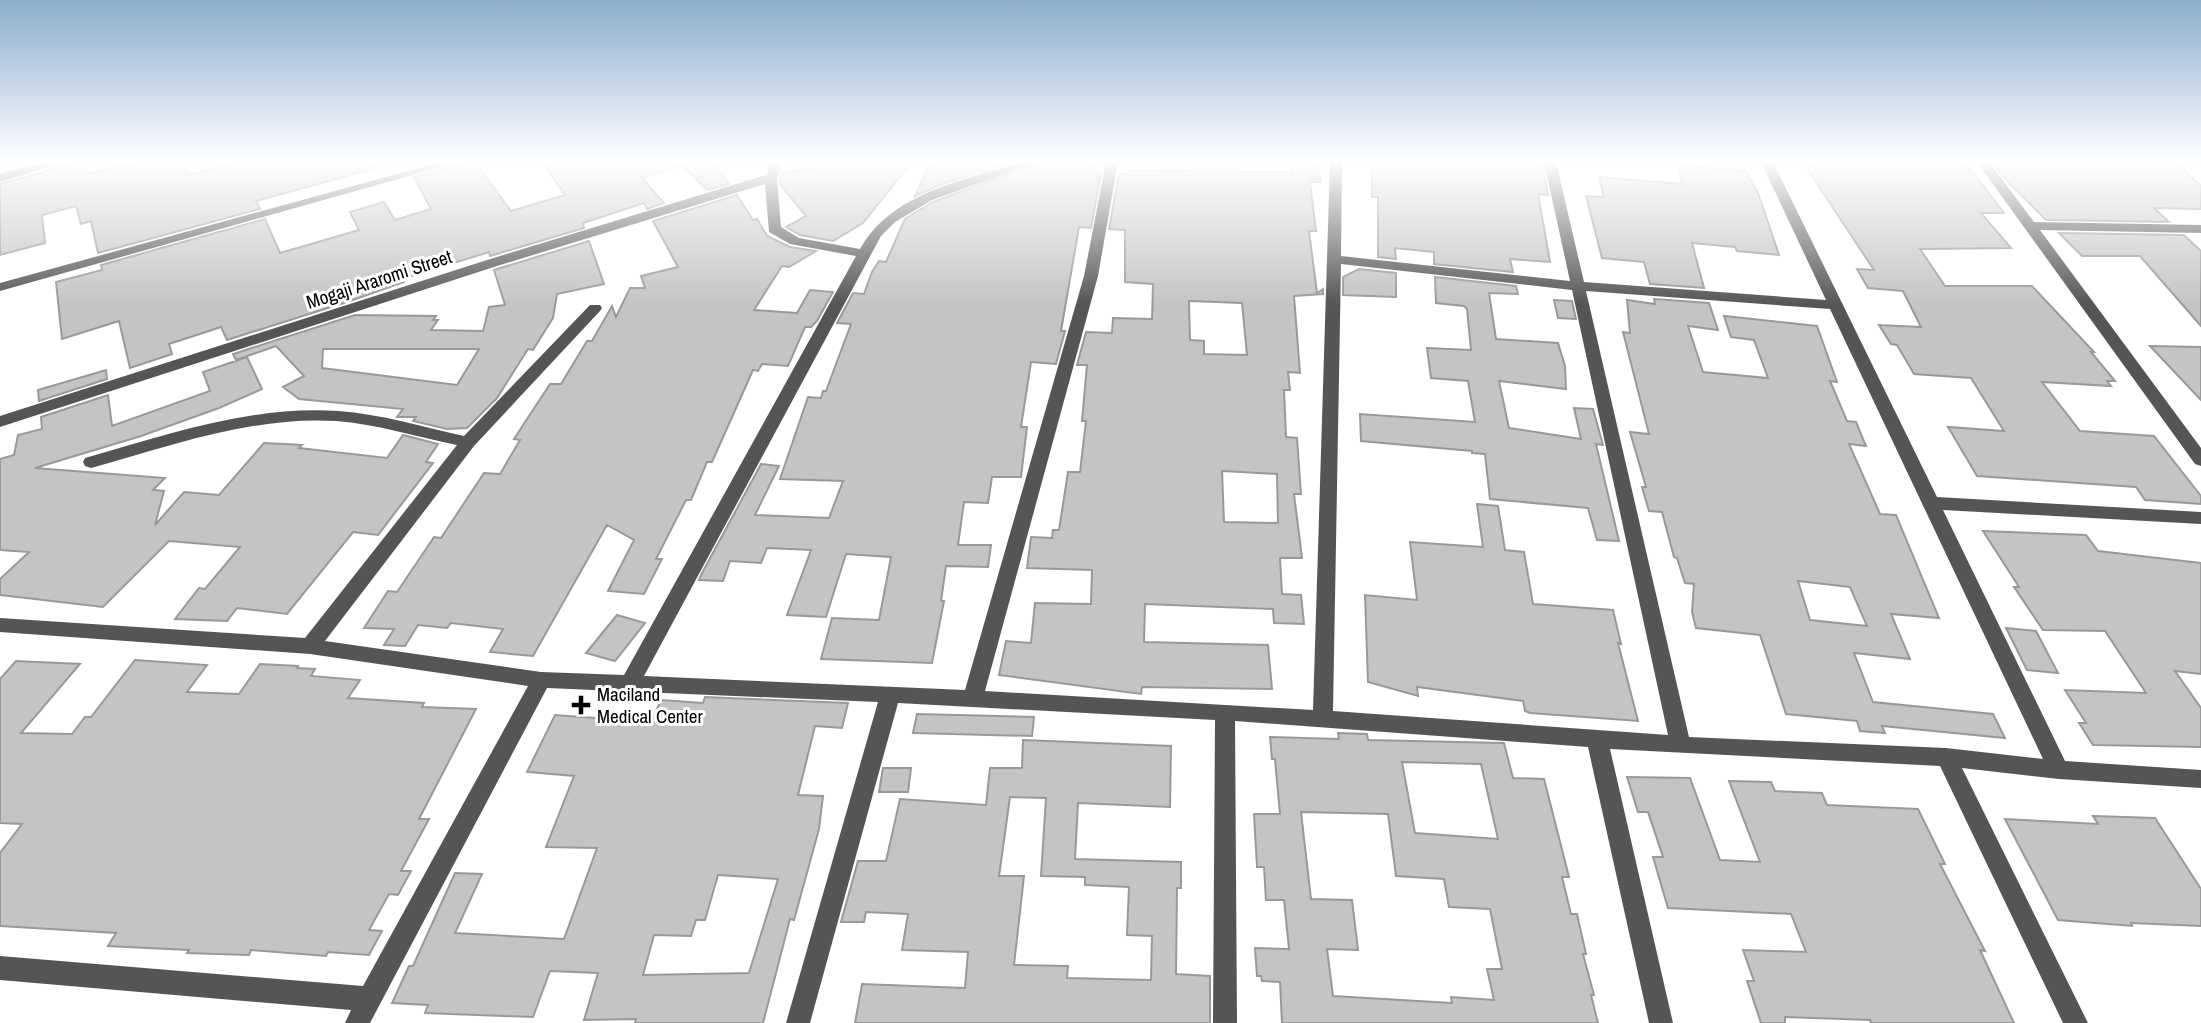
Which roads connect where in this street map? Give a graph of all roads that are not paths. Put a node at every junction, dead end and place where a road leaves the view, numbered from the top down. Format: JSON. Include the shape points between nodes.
{"nodes":[{"id":1,"x":280,"y":210,"type":"edge"},
{"id":2,"x":667,"y":210,"type":"edge"},
{"id":3,"x":773,"y":210,"type":"edge"},
{"id":4,"x":908,"y":210,"type":"edge"},
{"id":5,"x":1103,"y":210,"type":"edge"},
{"id":6,"x":1334,"y":210,"type":"edge"},
{"id":7,"x":1560,"y":210,"type":"edge"},
{"id":8,"x":1790,"y":210,"type":"edge"},
{"id":9,"x":2020,"y":210,"type":"edge"},
{"id":10,"x":2032,"y":226,"type":"junction"},
{"id":11,"x":2201,"y":229,"type":"edge"},
{"id":12,"x":862,"y":253,"type":"junction"},
{"id":13,"x":1332,"y":260,"type":"junction"},
{"id":14,"x":1577,"y":286,"type":"junction"},
{"id":15,"x":0,"y":287,"type":"edge"},
{"id":16,"x":1835,"y":305,"type":"junction"},
{"id":17,"x":595,"y":308,"type":"dead end"},
{"id":18,"x":0,"y":422,"type":"edge"},
{"id":19,"x":468,"y":442,"type":"junction"},
{"id":20,"x":2201,"y":460,"type":"edge"},
{"id":21,"x":91,"y":462,"type":"dead end"},
{"id":22,"x":1930,"y":503,"type":"junction"},
{"id":23,"x":2201,"y":518,"type":"edge"},
{"id":24,"x":0,"y":625,"type":"edge"},
{"id":25,"x":310,"y":646,"type":"junction"},
{"id":26,"x":541,"y":680,"type":"junction"},
{"id":27,"x":629,"y":683,"type":"junction"},
{"id":28,"x":890,"y":694,"type":"junction"},
{"id":29,"x":973,"y":698,"type":"junction"},
{"id":30,"x":1224,"y":712,"type":"junction"},
{"id":31,"x":1323,"y":721,"type":"junction"},
{"id":32,"x":1597,"y":740,"type":"junction"},
{"id":33,"x":1682,"y":745,"type":"junction"},
{"id":34,"x":1946,"y":757,"type":"junction"},
{"id":35,"x":2059,"y":770,"type":"junction"},
{"id":36,"x":2201,"y":779,"type":"edge"},
{"id":37,"x":0,"y":968,"type":"edge"},
{"id":38,"x":369,"y":999,"type":"junction"},
{"id":39,"x":357,"y":1023,"type":"edge"},
{"id":40,"x":798,"y":1023,"type":"edge"},
{"id":41,"x":1224,"y":1023,"type":"edge"},
{"id":42,"x":1661,"y":1023,"type":"edge"},
{"id":43,"x":2076,"y":1023,"type":"edge"}],
"edges":[{"from":1,"to":15,"type":"street"},
{"from":2,"to":18,"type":"street","name":"Mogaji Araromi Street"},
{"from":3,"to":12,"type":"street","via":[[774,229],[795,240]]},
{"from":4,"to":12,"type":"street","via":[[890,218]]},
{"from":5,"to":29,"type":"street","via":[[1091,276]]},
{"from":6,"to":13,"type":"street"},
{"from":7,"to":14,"type":"street"},
{"from":8,"to":16,"type":"street"},
{"from":9,"to":10,"type":"street"},
{"from":10,"to":11,"type":"street"},
{"from":10,"to":20,"type":"street"},
{"from":12,"to":27,"type":"street"},
{"from":13,"to":14,"type":"street"},
{"from":13,"to":31,"type":"street"},
{"from":14,"to":16,"type":"street"},
{"from":14,"to":33,"type":"street"},
{"from":16,"to":22,"type":"street"},
{"from":17,"to":19,"type":"street"},
{"from":19,"to":21,"type":"street","via":[[338,416],[298,416],[257,419]]},
{"from":19,"to":25,"type":"street"},
{"from":22,"to":23,"type":"street"},
{"from":22,"to":35,"type":"street"},
{"from":24,"to":25,"type":"street"},
{"from":25,"to":26,"type":"street"},
{"from":26,"to":27,"type":"street"},
{"from":26,"to":38,"type":"street"},
{"from":27,"to":28,"type":"street"},
{"from":28,"to":29,"type":"street"},
{"from":28,"to":40,"type":"street"},
{"from":29,"to":30,"type":"street"},
{"from":30,"to":31,"type":"street"},
{"from":30,"to":41,"type":"street"},
{"from":31,"to":32,"type":"street"},
{"from":32,"to":33,"type":"street"},
{"from":32,"to":42,"type":"street"},
{"from":33,"to":34,"type":"street"},
{"from":34,"to":35,"type":"street"},
{"from":34,"to":43,"type":"street"},
{"from":35,"to":36,"type":"street"},
{"from":37,"to":38,"type":"street"},
{"from":38,"to":39,"type":"street"}]}
